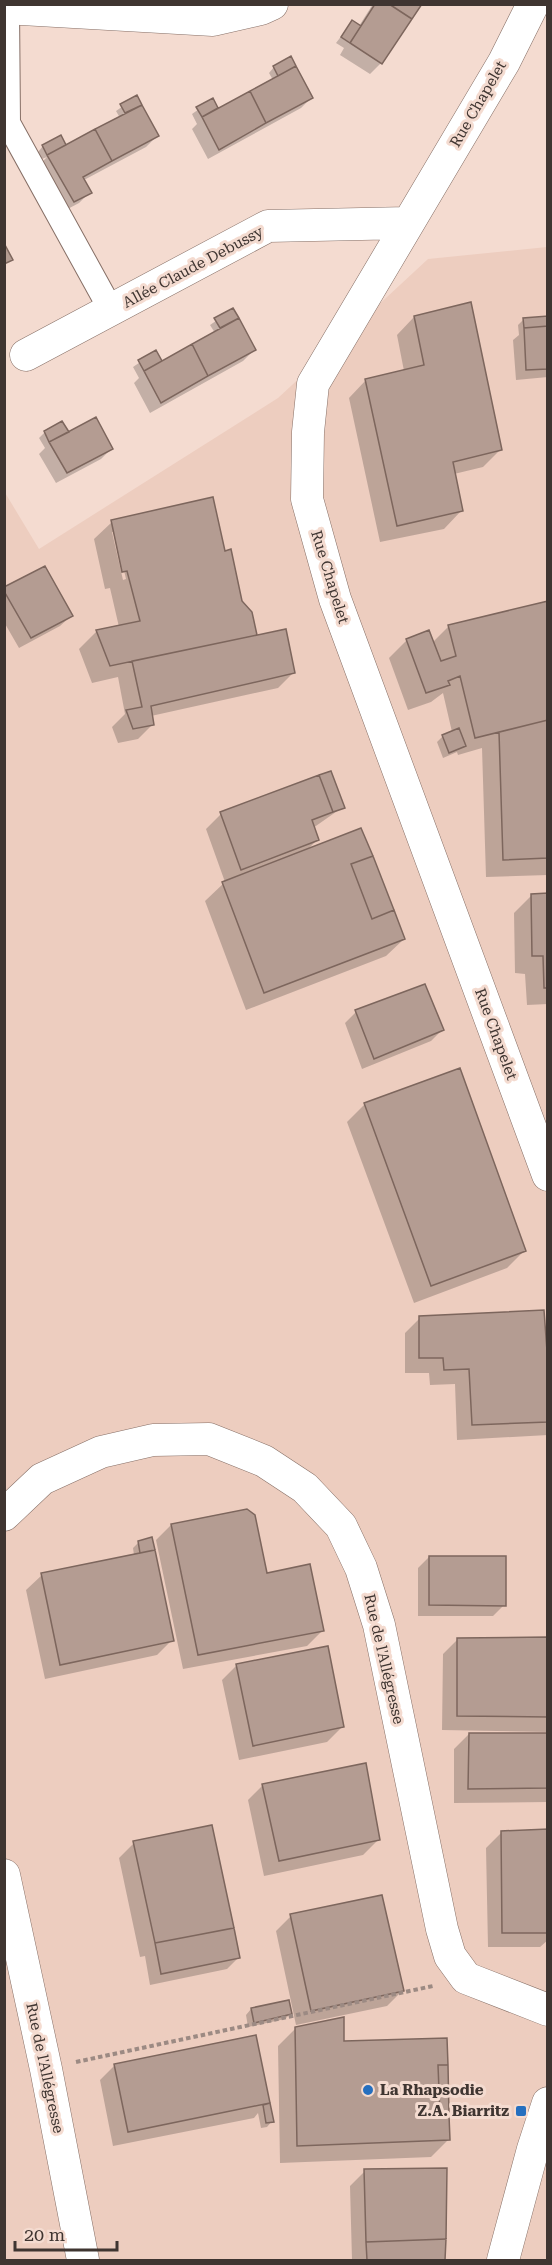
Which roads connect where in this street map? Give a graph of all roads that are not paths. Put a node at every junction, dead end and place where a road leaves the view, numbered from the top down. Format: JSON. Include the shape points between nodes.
{"nodes":[{"id":1,"x":272,"y":4,"type":"edge"},
{"id":2,"x":533,"y":4,"type":"edge"},
{"id":3,"x":6,"y":8,"type":"edge"},
{"id":4,"x":408,"y":223,"type":"junction"},
{"id":5,"x":111,"y":310,"type":"junction"},
{"id":6,"x":26,"y":356,"type":"dead end"},
{"id":7,"x":548,"y":1175,"type":"edge"},
{"id":8,"x":4,"y":1515,"type":"edge"},
{"id":9,"x":4,"y":1875,"type":"edge"},
{"id":10,"x":548,"y":2010,"type":"edge"},
{"id":11,"x":548,"y":2103,"type":"edge"},
{"id":12,"x":83,"y":2260,"type":"edge"},
{"id":13,"x":503,"y":2260,"type":"edge"}],
"edges":[{"from":1,"to":3,"type":"street","via":[[213,20]]},
{"from":2,"to":4,"type":"street","name":"Rue Chapelet","via":[[504,62]]},
{"from":3,"to":5,"type":"street","via":[[8,123]]},
{"from":4,"to":5,"type":"street","name":"Allée Claude Debussy","via":[[268,226]]},
{"from":4,"to":7,"type":"street","name":"Rue Chapelet","via":[[314,384],[308,432],[307,499],[335,599]]},
{"from":5,"to":6,"type":"street","name":"Allée Claude Debussy"},
{"from":8,"to":10,"type":"street","name":"Rue de l'Allégresse","via":[[42,1479],[101,1452],[153,1440],[209,1439],[264,1461],[305,1488],[341,1526],[361,1568],[379,1625],[450,1956],[466,1978]]},
{"from":9,"to":12,"type":"street","name":"Rue de l'Allégresse"},
{"from":11,"to":13,"type":"street"}]}
